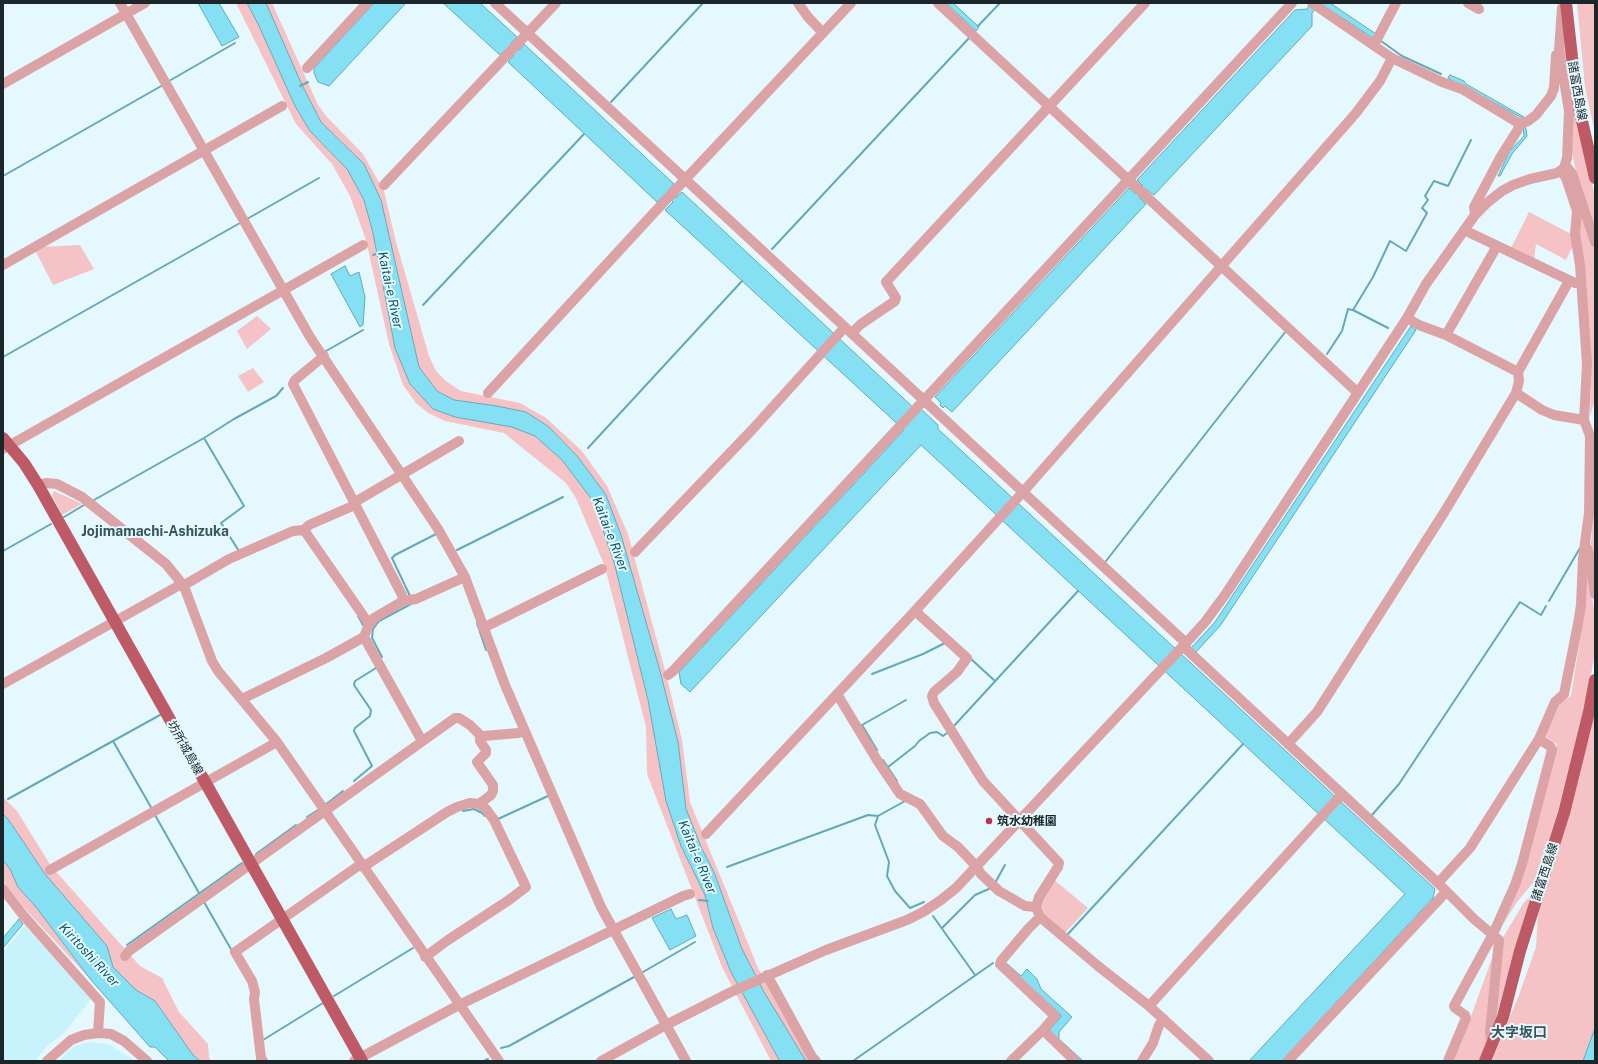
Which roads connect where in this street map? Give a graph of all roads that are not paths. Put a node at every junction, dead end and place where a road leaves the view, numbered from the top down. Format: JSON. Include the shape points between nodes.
{"nodes":[{"id":1,"x":120,"y":3,"type":"edge"},
{"id":2,"x":145,"y":3,"type":"edge"},
{"id":3,"x":367,"y":3,"type":"edge"},
{"id":4,"x":495,"y":3,"type":"edge"},
{"id":5,"x":556,"y":3,"type":"edge"},
{"id":6,"x":798,"y":3,"type":"edge"},
{"id":7,"x":851,"y":3,"type":"edge"},
{"id":8,"x":938,"y":3,"type":"edge"},
{"id":9,"x":1145,"y":3,"type":"edge"},
{"id":10,"x":1292,"y":3,"type":"edge"},
{"id":11,"x":1396,"y":3,"type":"edge"},
{"id":12,"x":1468,"y":3,"type":"edge"},
{"id":13,"x":1565,"y":3,"type":"edge"},
{"id":14,"x":1315,"y":5,"type":"edge"},
{"id":15,"x":1479,"y":9,"type":"dead end"},
{"id":16,"x":126,"y":14,"type":"junction"},
{"id":17,"x":824,"y":33,"type":"junction"},
{"id":18,"x":528,"y":34,"type":"junction"},
{"id":19,"x":1374,"y":45,"type":"junction"},
{"id":20,"x":1559,"y":50,"type":"junction"},
{"id":21,"x":1392,"y":58,"type":"junction"},
{"id":22,"x":307,"y":68,"type":"dead end"},
{"id":23,"x":3,"y":84,"type":"edge"},
{"id":24,"x":282,"y":106,"type":"dead end"},
{"id":25,"x":1049,"y":106,"type":"junction"},
{"id":26,"x":1522,"y":123,"type":"junction"},
{"id":27,"x":204,"y":150,"type":"junction"},
{"id":28,"x":1563,"y":168,"type":"junction"},
{"id":29,"x":1595,"y":178,"type":"edge"},
{"id":30,"x":686,"y":179,"type":"junction"},
{"id":31,"x":1129,"y":179,"type":"junction"},
{"id":32,"x":384,"y":185,"type":"dead end"},
{"id":33,"x":1475,"y":215,"type":"junction"},
{"id":34,"x":1464,"y":230,"type":"junction"},
{"id":35,"x":1595,"y":242,"type":"edge"},
{"id":36,"x":363,"y":246,"type":"dead end"},
{"id":37,"x":1496,"y":246,"type":"junction"},
{"id":38,"x":3,"y":265,"type":"edge"},
{"id":39,"x":1221,"y":266,"type":"junction"},
{"id":40,"x":1569,"y":281,"type":"junction"},
{"id":41,"x":1581,"y":286,"type":"junction"},
{"id":42,"x":283,"y":290,"type":"junction"},
{"id":43,"x":1407,"y":318,"type":"junction"},
{"id":44,"x":845,"y":331,"type":"junction"},
{"id":45,"x":1446,"y":335,"type":"junction"},
{"id":46,"x":324,"y":356,"type":"junction"},
{"id":47,"x":1518,"y":372,"type":"junction"},
{"id":48,"x":488,"y":393,"type":"dead end"},
{"id":49,"x":1358,"y":393,"type":"junction"},
{"id":50,"x":1516,"y":393,"type":"junction"},
{"id":51,"x":924,"y":400,"type":"junction"},
{"id":52,"x":1584,"y":420,"type":"junction"},
{"id":53,"x":458,"y":441,"type":"dead end"},
{"id":54,"x":5,"y":444,"type":"edge"},
{"id":55,"x":401,"y":474,"type":"junction"},
{"id":56,"x":38,"y":485,"type":"junction"},
{"id":57,"x":1020,"y":496,"type":"junction"},
{"id":58,"x":355,"y":503,"type":"junction"},
{"id":59,"x":304,"y":530,"type":"junction"},
{"id":60,"x":1586,"y":544,"type":"junction"},
{"id":61,"x":635,"y":552,"type":"dead end"},
{"id":62,"x":602,"y":569,"type":"dead end"},
{"id":63,"x":465,"y":577,"type":"junction"},
{"id":64,"x":183,"y":585,"type":"junction"},
{"id":65,"x":1595,"y":594,"type":"edge"},
{"id":66,"x":404,"y":601,"type":"junction"},
{"id":67,"x":915,"y":611,"type":"junction"},
{"id":68,"x":114,"y":622,"type":"junction"},
{"id":69,"x":369,"y":624,"type":"junction"},
{"id":70,"x":483,"y":628,"type":"junction"},
{"id":71,"x":364,"y":637,"type":"junction"},
{"id":72,"x":1182,"y":647,"type":"junction"},
{"id":73,"x":668,"y":674,"type":"dead end"},
{"id":74,"x":1595,"y":680,"type":"edge"},
{"id":75,"x":3,"y":684,"type":"edge"},
{"id":76,"x":837,"y":694,"type":"junction"},
{"id":77,"x":242,"y":698,"type":"junction"},
{"id":78,"x":524,"y":731,"type":"junction"},
{"id":79,"x":480,"y":735,"type":"junction"},
{"id":80,"x":1539,"y":740,"type":"junction"},
{"id":81,"x":422,"y":741,"type":"junction"},
{"id":82,"x":277,"y":742,"type":"junction"},
{"id":83,"x":1288,"y":744,"type":"junction"},
{"id":84,"x":205,"y":783,"type":"junction"},
{"id":85,"x":1340,"y":796,"type":"junction"},
{"id":86,"x":479,"y":804,"type":"junction"},
{"id":87,"x":324,"y":811,"type":"junction"},
{"id":88,"x":1019,"y":820,"type":"junction"},
{"id":89,"x":706,"y":834,"type":"dead end"},
{"id":90,"x":251,"y":864,"type":"junction"},
{"id":91,"x":362,"y":866,"type":"junction"},
{"id":92,"x":976,"y":866,"type":"junction"},
{"id":93,"x":50,"y":870,"type":"dead end"},
{"id":94,"x":1438,"y":883,"type":"junction"},
{"id":95,"x":3,"y":889,"type":"edge"},
{"id":96,"x":1446,"y":892,"type":"junction"},
{"id":97,"x":690,"y":894,"type":"dead end"},
{"id":98,"x":1036,"y":907,"type":"junction"},
{"id":99,"x":1040,"y":917,"type":"junction"},
{"id":100,"x":282,"y":919,"type":"junction"},
{"id":101,"x":612,"y":930,"type":"junction"},
{"id":102,"x":1493,"y":934,"type":"junction"},
{"id":103,"x":125,"y":956,"type":"dead end"},
{"id":104,"x":425,"y":957,"type":"junction"},
{"id":105,"x":766,"y":976,"type":"junction"},
{"id":106,"x":459,"y":1005,"type":"junction"},
{"id":107,"x":1149,"y":1006,"type":"junction"},
{"id":108,"x":1164,"y":1019,"type":"junction"},
{"id":109,"x":666,"y":1025,"type":"junction"},
{"id":110,"x":1043,"y":1030,"type":"junction"},
{"id":111,"x":98,"y":1033,"type":"junction"},
{"id":112,"x":1492,"y":1045,"type":"junction"},
{"id":113,"x":359,"y":1060,"type":"edge"},
{"id":114,"x":47,"y":1061,"type":"edge"},
{"id":115,"x":147,"y":1061,"type":"edge"},
{"id":116,"x":263,"y":1061,"type":"edge"},
{"id":117,"x":499,"y":1061,"type":"edge"},
{"id":118,"x":601,"y":1061,"type":"edge"},
{"id":119,"x":686,"y":1061,"type":"edge"},
{"id":120,"x":816,"y":1061,"type":"edge"},
{"id":121,"x":1011,"y":1061,"type":"edge"},
{"id":122,"x":1075,"y":1061,"type":"edge"},
{"id":123,"x":1142,"y":1061,"type":"edge"},
{"id":124,"x":1209,"y":1061,"type":"edge"},
{"id":125,"x":1288,"y":1061,"type":"edge"},
{"id":126,"x":1448,"y":1061,"type":"edge"},
{"id":127,"x":1485,"y":1061,"type":"edge"}],
"edges":[{"from":1,"to":16,"type":"street"},
{"from":2,"to":16,"type":"street"},
{"from":3,"to":22,"type":"street"},
{"from":4,"to":18,"type":"street"},
{"from":5,"to":18,"type":"street"},
{"from":6,"to":17,"type":"street"},
{"from":7,"to":17,"type":"street"},
{"from":8,"to":25,"type":"street"},
{"from":9,"to":25,"type":"street"},
{"from":10,"to":31,"type":"street"},
{"from":11,"to":19,"type":"street"},
{"from":12,"to":15,"type":"street"},
{"from":13,"to":20,"type":"street","via":[[1562,8]]},
{"from":13,"to":29,"type":"main road","name":"諸富西島線","via":[[1580,112]]},
{"from":14,"to":19,"type":"street"},
{"from":16,"to":23,"type":"street"},
{"from":16,"to":27,"type":"street"},
{"from":17,"to":30,"type":"street"},
{"from":18,"to":30,"type":"street"},
{"from":18,"to":32,"type":"street"},
{"from":19,"to":21,"type":"street"},
{"from":20,"to":26,"type":"street","via":[[1556,55],[1554,88],[1551,96],[1536,115]]},
{"from":20,"to":28,"type":"street","via":[[1569,111]]},
{"from":21,"to":26,"type":"street","via":[[1462,89]]},
{"from":21,"to":39,"type":"street","via":[[1380,81],[1356,113]]},
{"from":24,"to":27,"type":"street"},
{"from":25,"to":31,"type":"street"},
{"from":25,"to":44,"type":"street","via":[[886,282],[896,298],[895,302]]},
{"from":26,"to":33,"type":"street","via":[[1474,207]]},
{"from":27,"to":38,"type":"street"},
{"from":27,"to":42,"type":"street"},
{"from":28,"to":33,"type":"street","via":[[1557,173],[1530,179],[1508,188]]},
{"from":28,"to":35,"type":"street","via":[[1572,173]]},
{"from":28,"to":41,"type":"street","via":[[1577,211],[1575,234]]},
{"from":30,"to":44,"type":"street"},
{"from":30,"to":48,"type":"street"},
{"from":31,"to":39,"type":"street"},
{"from":31,"to":51,"type":"street"},
{"from":33,"to":34,"type":"street"},
{"from":34,"to":37,"type":"street"},
{"from":34,"to":43,"type":"street","via":[[1426,284]]},
{"from":36,"to":42,"type":"street"},
{"from":37,"to":40,"type":"street"},
{"from":37,"to":45,"type":"street"},
{"from":39,"to":49,"type":"street"},
{"from":39,"to":57,"type":"street"},
{"from":40,"to":41,"type":"street"},
{"from":40,"to":47,"type":"street"},
{"from":41,"to":52,"type":"street","via":[[1587,364]]},
{"from":42,"to":46,"type":"street"},
{"from":42,"to":54,"type":"street"},
{"from":43,"to":45,"type":"street"},
{"from":43,"to":49,"type":"street"},
{"from":44,"to":51,"type":"street"},
{"from":44,"to":61,"type":"street","via":[[817,357],[751,431]]},
{"from":45,"to":47,"type":"street"},
{"from":46,"to":55,"type":"street"},
{"from":46,"to":58,"type":"street","via":[[293,384]]},
{"from":47,"to":50,"type":"street","via":[[1520,381]]},
{"from":49,"to":72,"type":"street","via":[[1226,595]]},
{"from":50,"to":52,"type":"street","via":[[1554,415]]},
{"from":50,"to":83,"type":"street","via":[[1445,511],[1317,712]]},
{"from":51,"to":57,"type":"street"},
{"from":51,"to":73,"type":"street"},
{"from":52,"to":60,"type":"street","via":[[1590,436]]},
{"from":53,"to":55,"type":"street"},
{"from":54,"to":56,"type":"main road","name":"坊所城島線","via":[[24,463]]},
{"from":55,"to":58,"type":"street"},
{"from":55,"to":63,"type":"street","via":[[438,528]]},
{"from":56,"to":64,"type":"street","via":[[57,484],[82,497],[166,564]]},
{"from":56,"to":68,"type":"main road","name":"坊所城島線"},
{"from":57,"to":67,"type":"street"},
{"from":57,"to":72,"type":"street"},
{"from":58,"to":59,"type":"street"},
{"from":58,"to":66,"type":"street"},
{"from":59,"to":64,"type":"street","via":[[293,531],[229,559]]},
{"from":59,"to":69,"type":"street"},
{"from":60,"to":65,"type":"street"},
{"from":60,"to":80,"type":"street","via":[[1581,605],[1566,691],[1555,702]]},
{"from":62,"to":70,"type":"street"},
{"from":63,"to":66,"type":"street","via":[[416,599]]},
{"from":63,"to":70,"type":"street"},
{"from":64,"to":68,"type":"street"},
{"from":64,"to":77,"type":"street","via":[[212,661],[224,680]]},
{"from":66,"to":69,"type":"street","via":[[386,610]]},
{"from":67,"to":76,"type":"street"},
{"from":67,"to":88,"type":"street","via":[[967,658],[957,672],[934,692],[934,704],[980,777]]},
{"from":68,"to":75,"type":"street"},
{"from":68,"to":84,"type":"main road","name":"坊所城島線"},
{"from":69,"to":71,"type":"street"},
{"from":70,"to":78,"type":"street"},
{"from":71,"to":77,"type":"street"},
{"from":71,"to":81,"type":"street"},
{"from":72,"to":83,"type":"street"},
{"from":72,"to":88,"type":"street"},
{"from":74,"to":112,"type":"main road","name":"諸富西島線","via":[[1564,813],[1520,950],[1503,1017]]},
{"from":76,"to":89,"type":"street"},
{"from":76,"to":92,"type":"street","via":[[899,792],[920,804],[943,836]]},
{"from":77,"to":82,"type":"street"},
{"from":78,"to":79,"type":"street"},
{"from":78,"to":101,"type":"street"},
{"from":79,"to":81,"type":"street","via":[[470,725],[455,718]]},
{"from":79,"to":86,"type":"street","via":[[486,753],[477,762],[493,785],[493,791]]},
{"from":80,"to":94,"type":"street","via":[[1470,848]]},
{"from":80,"to":102,"type":"street","via":[[1552,750],[1515,885]]},
{"from":81,"to":87,"type":"street"},
{"from":82,"to":84,"type":"street"},
{"from":82,"to":87,"type":"street"},
{"from":83,"to":85,"type":"street"},
{"from":84,"to":90,"type":"main road","name":"坊所城島線"},
{"from":84,"to":93,"type":"street"},
{"from":85,"to":94,"type":"street"},
{"from":85,"to":107,"type":"street"},
{"from":86,"to":91,"type":"street","via":[[470,803],[447,812]]},
{"from":86,"to":104,"type":"street","via":[[494,820],[526,887]]},
{"from":87,"to":90,"type":"street"},
{"from":87,"to":91,"type":"street"},
{"from":88,"to":92,"type":"street"},
{"from":88,"to":98,"type":"street","via":[[1059,863],[1038,897]]},
{"from":90,"to":100,"type":"main road","name":"坊所城島線"},
{"from":90,"to":103,"type":"street"},
{"from":91,"to":100,"type":"street"},
{"from":91,"to":104,"type":"street"},
{"from":92,"to":98,"type":"street","via":[[999,891],[1025,906]]},
{"from":92,"to":105,"type":"street","via":[[956,888],[923,912]]},
{"from":94,"to":96,"type":"street"},
{"from":95,"to":111,"type":"street","via":[[100,1002]]},
{"from":96,"to":102,"type":"street"},
{"from":96,"to":125,"type":"street"},
{"from":97,"to":101,"type":"street"},
{"from":98,"to":99,"type":"street"},
{"from":99,"to":107,"type":"street"},
{"from":99,"to":110,"type":"street","via":[[1000,963],[1055,1015]]},
{"from":100,"to":113,"type":"main road","name":"坊所城島線"},
{"from":100,"to":116,"type":"street","via":[[235,952],[256,992],[254,999]]},
{"from":101,"to":106,"type":"street"},
{"from":101,"to":109,"type":"street"},
{"from":102,"to":112,"type":"street","via":[[1499,940],[1490,1032]]},
{"from":102,"to":126,"type":"street","via":[[1454,1006],[1466,1018]]},
{"from":104,"to":106,"type":"street"},
{"from":105,"to":109,"type":"street"},
{"from":105,"to":120,"type":"street"},
{"from":106,"to":113,"type":"street"},
{"from":106,"to":117,"type":"street"},
{"from":107,"to":108,"type":"street"},
{"from":108,"to":123,"type":"street"},
{"from":108,"to":124,"type":"street"},
{"from":109,"to":118,"type":"street"},
{"from":109,"to":119,"type":"street"},
{"from":110,"to":121,"type":"street"},
{"from":110,"to":122,"type":"street"},
{"from":111,"to":114,"type":"street","via":[[71,1040]]},
{"from":111,"to":115,"type":"street","via":[[110,1034],[124,1041]]},
{"from":112,"to":127,"type":"main road","name":"諸富西島線"}]}
